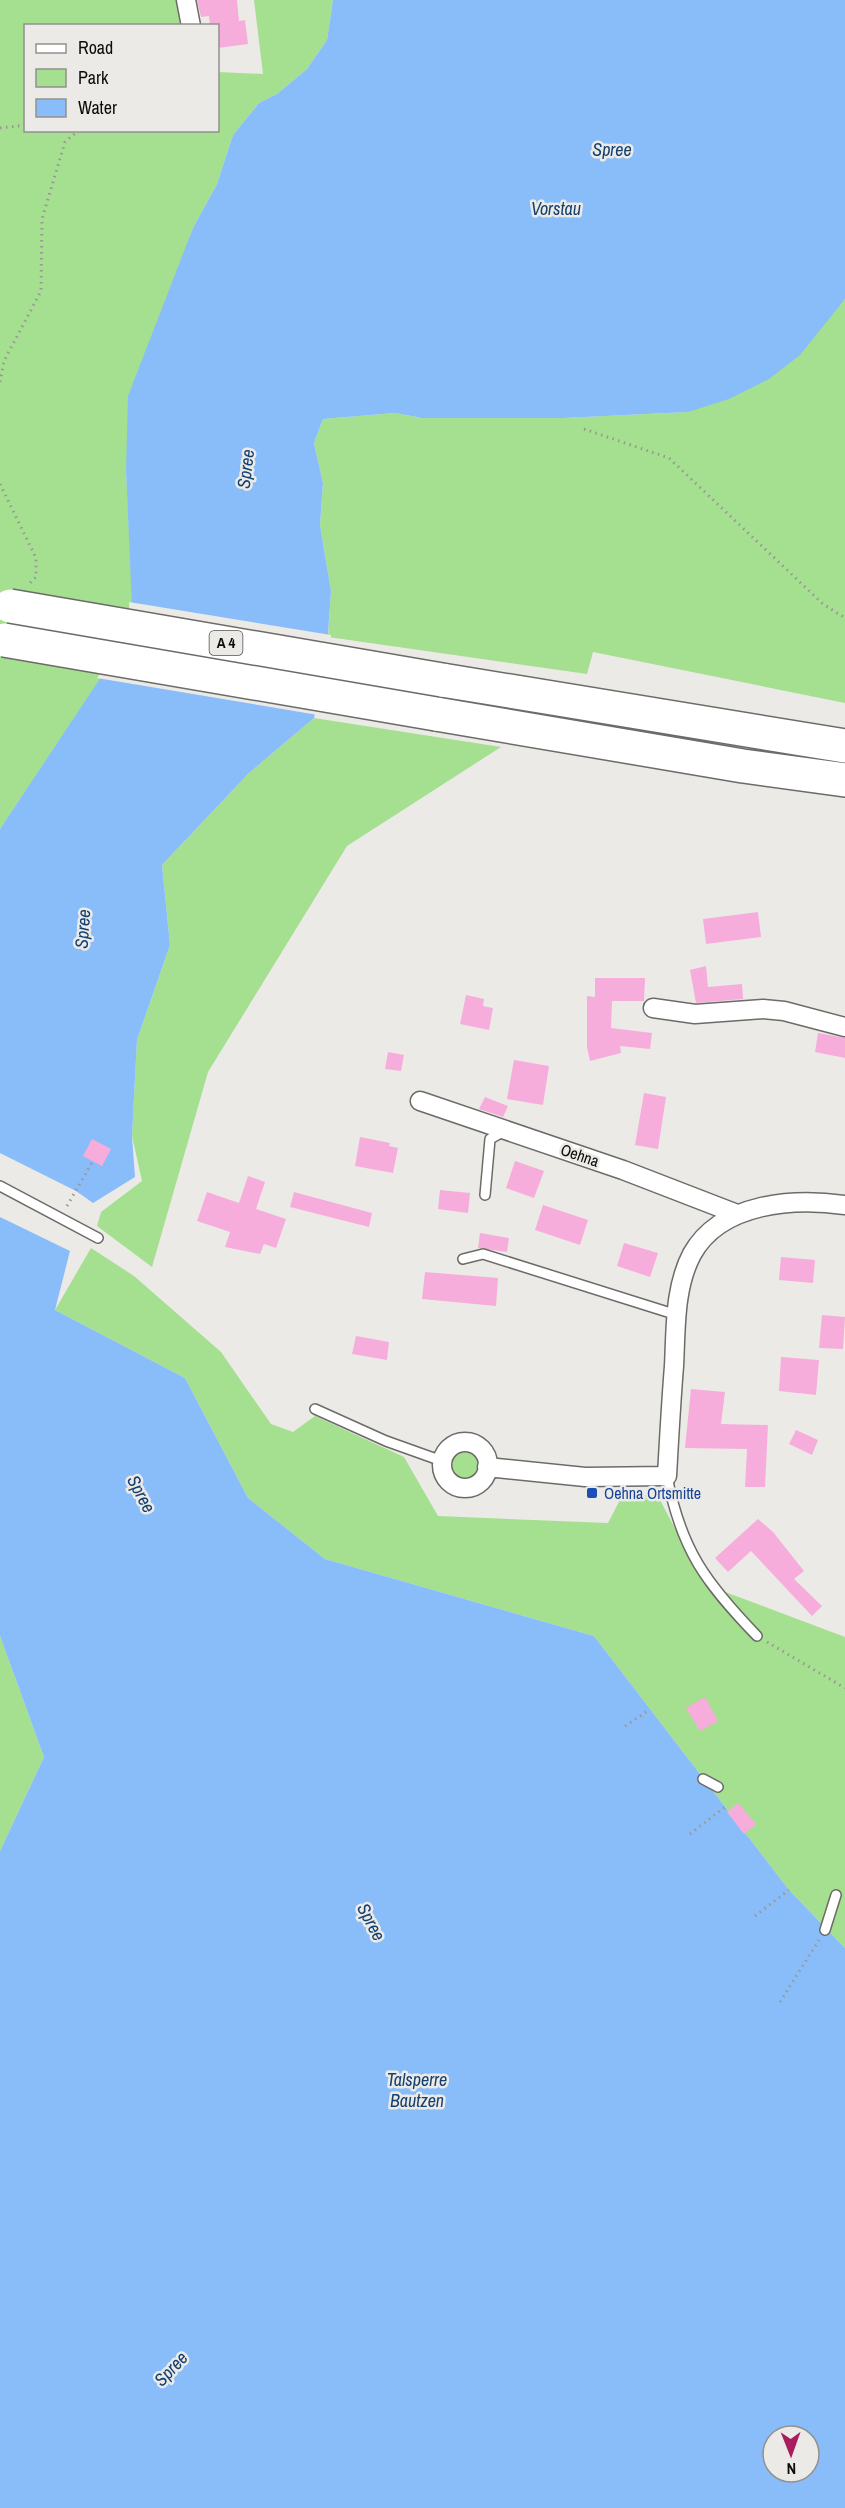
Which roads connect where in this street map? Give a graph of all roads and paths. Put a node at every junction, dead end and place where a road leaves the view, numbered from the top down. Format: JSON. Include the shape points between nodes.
{"nodes":[{"id":1,"x":186,"y":0,"type":"edge"},
{"id":2,"x":190,"y":24,"type":"edge"},
{"id":3,"x":24,"y":125,"type":"edge"},
{"id":4,"x":0,"y":128,"type":"edge"},
{"id":5,"x":77,"y":132,"type":"edge"},
{"id":6,"x":0,"y":382,"type":"edge"},
{"id":7,"x":584,"y":429,"type":"dead end"},
{"id":8,"x":0,"y":483,"type":"edge"},
{"id":9,"x":36,"y":558,"type":"dead end"},
{"id":10,"x":5,"y":605,"type":"edge"},
{"id":11,"x":845,"y":618,"type":"edge"},
{"id":12,"x":2,"y":640,"type":"edge"},
{"id":13,"x":845,"y":746,"type":"edge"},
{"id":14,"x":845,"y":780,"type":"edge"},
{"id":15,"x":653,"y":1008,"type":"dead end"},
{"id":16,"x":845,"y":1027,"type":"edge"},
{"id":17,"x":420,"y":1101,"type":"dead end"},
{"id":18,"x":506,"y":1129,"type":"junction"},
{"id":19,"x":93,"y":1161,"type":"dead end"},
{"id":20,"x":0,"y":1186,"type":"edge"},
{"id":21,"x":484,"y":1195,"type":"dead end"},
{"id":22,"x":845,"y":1205,"type":"edge"},
{"id":23,"x":737,"y":1214,"type":"junction"},
{"id":24,"x":62,"y":1218,"type":"junction"},
{"id":25,"x":98,"y":1238,"type":"dead end"},
{"id":26,"x":463,"y":1259,"type":"dead end"},
{"id":27,"x":677,"y":1315,"type":"junction"},
{"id":28,"x":315,"y":1409,"type":"dead end"},
{"id":29,"x":442,"y":1461,"type":"junction"},
{"id":30,"x":487,"y":1467,"type":"junction"},
{"id":31,"x":667,"y":1476,"type":"junction"},
{"id":32,"x":757,"y":1636,"type":"joint"},
{"id":33,"x":845,"y":1688,"type":"edge"},
{"id":34,"x":649,"y":1710,"type":"dead end"},
{"id":35,"x":625,"y":1726,"type":"dead end"},
{"id":36,"x":703,"y":1779,"type":"dead end"},
{"id":37,"x":718,"y":1787,"type":"dead end"},
{"id":38,"x":725,"y":1808,"type":"dead end"},
{"id":39,"x":690,"y":1834,"type":"dead end"},
{"id":40,"x":789,"y":1890,"type":"dead end"},
{"id":41,"x":836,"y":1895,"type":"dead end"},
{"id":42,"x":755,"y":1916,"type":"dead end"},
{"id":43,"x":825,"y":1930,"type":"joint"},
{"id":44,"x":780,"y":2002,"type":"dead end"}],
"edges":[{"from":1,"to":2,"type":"street"},
{"from":3,"to":4,"type":"path"},
{"from":5,"to":6,"type":"path","via":[[65,142],[42,219],[41,291],[4,361]]},
{"from":7,"to":11,"type":"path","via":[[669,458],[823,604]]},
{"from":8,"to":9,"type":"path"},
{"from":10,"to":13,"type":"highway","number":"A 4","bridge":true},
{"from":12,"to":14,"type":"highway","number":"A 4","bridge":true},
{"from":15,"to":16,"type":"street","via":[[695,1014],[784,1011]]},
{"from":17,"to":18,"type":"street","name":"Oehna"},
{"from":18,"to":21,"type":"lane","via":[[490,1139]]},
{"from":18,"to":23,"type":"street","name":"Oehna"},
{"from":19,"to":24,"type":"path"},
{"from":20,"to":24,"type":"lane"},
{"from":22,"to":23,"type":"street","via":[[795,1202]]},
{"from":23,"to":27,"type":"street","via":[[705,1238],[693,1253],[678,1295]]},
{"from":24,"to":25,"type":"lane"},
{"from":26,"to":27,"type":"lane","via":[[483,1254]]},
{"from":27,"to":31,"type":"street"},
{"from":28,"to":29,"type":"lane"},
{"from":29,"to":30,"type":"street","via":[[450,1448],[472,1443],[484,1452]]},
{"from":29,"to":30,"type":"street","via":[[444,1475],[462,1487],[482,1480]]},
{"from":30,"to":31,"type":"street","via":[[585,1477]]},
{"from":31,"to":32,"type":"lane","via":[[680,1530],[692,1556],[718,1594]]},
{"from":32,"to":33,"type":"path"},
{"from":34,"to":35,"type":"path"},
{"from":36,"to":37,"type":"lane"},
{"from":38,"to":39,"type":"path"},
{"from":40,"to":42,"type":"path"},
{"from":41,"to":43,"type":"lane"},
{"from":43,"to":44,"type":"path"}]}
